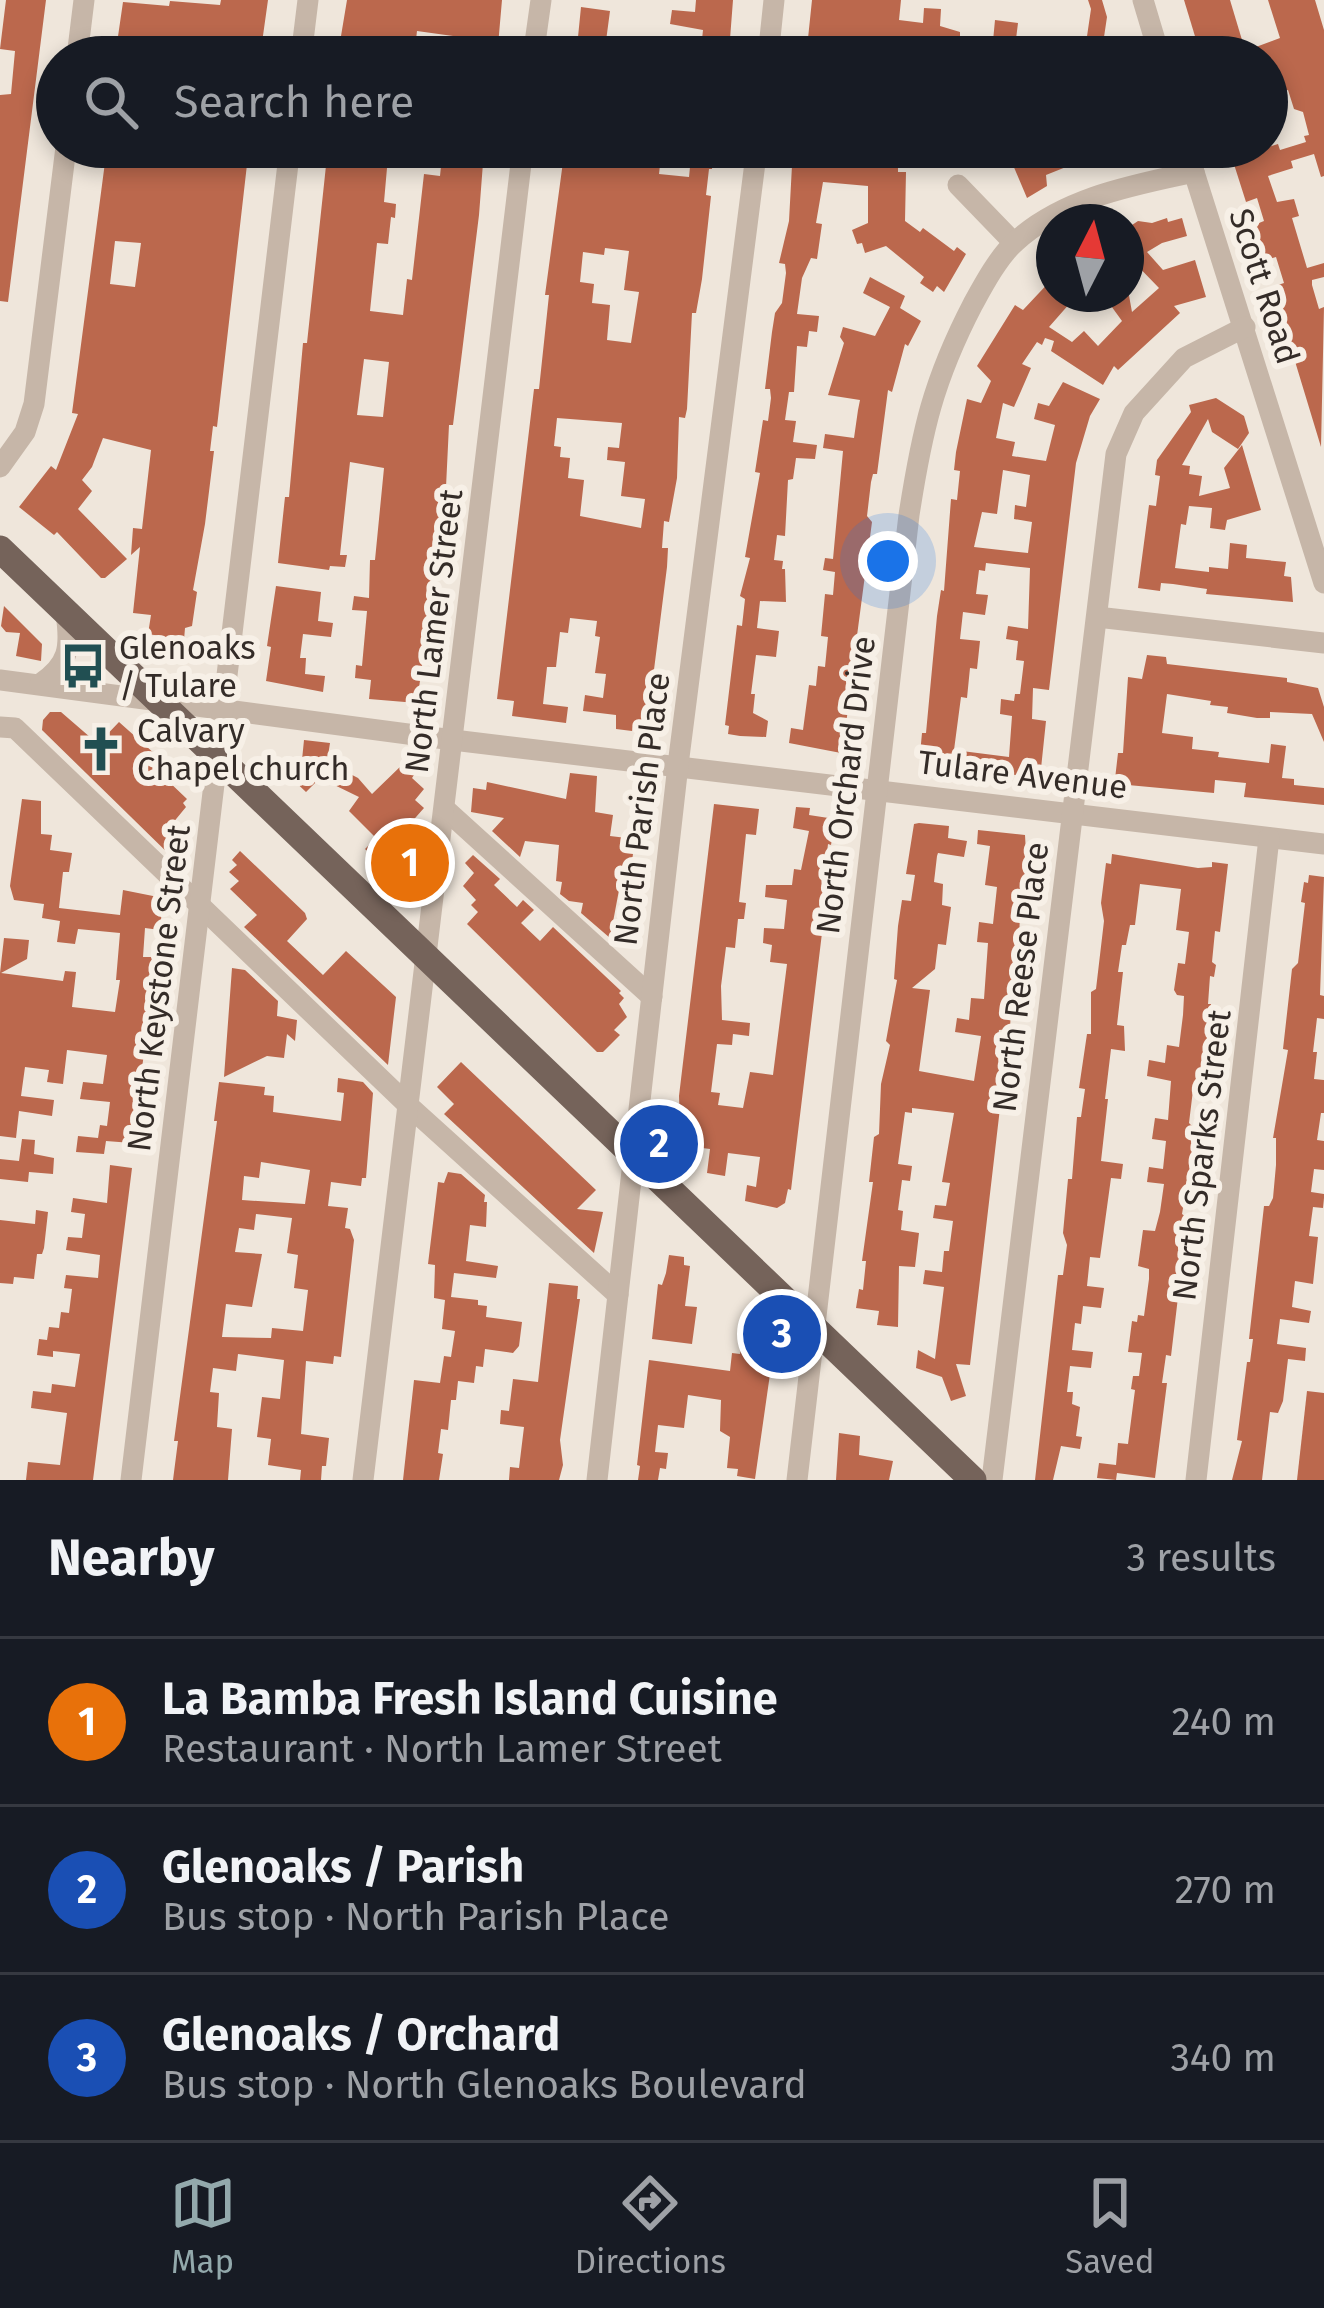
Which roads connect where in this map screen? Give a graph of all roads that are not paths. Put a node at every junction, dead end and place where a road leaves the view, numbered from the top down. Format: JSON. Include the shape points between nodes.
{"nodes":[{"id":1,"x":84,"y":0,"type":"edge"},
{"id":2,"x":308,"y":0,"type":"edge"},
{"id":3,"x":541,"y":0,"type":"edge"},
{"id":4,"x":775,"y":0,"type":"edge"},
{"id":5,"x":1143,"y":0,"type":"edge"},
{"id":6,"x":80,"y":36,"type":"edge"},
{"id":7,"x":304,"y":36,"type":"edge"},
{"id":8,"x":536,"y":36,"type":"edge"},
{"id":9,"x":771,"y":36,"type":"edge"},
{"id":10,"x":1154,"y":36,"type":"edge"},
{"id":11,"x":63,"y":168,"type":"edge"},
{"id":12,"x":287,"y":168,"type":"edge"},
{"id":13,"x":521,"y":168,"type":"edge"},
{"id":14,"x":754,"y":168,"type":"edge"},
{"id":15,"x":1193,"y":168,"type":"edge"},
{"id":16,"x":1194,"y":172,"type":"junction"},
{"id":17,"x":958,"y":185,"type":"dead end"},
{"id":18,"x":1014,"y":243,"type":"junction"},
{"id":19,"x":1245,"y":327,"type":"junction"},
{"id":20,"x":0,"y":467,"type":"edge"},
{"id":21,"x":0,"y":549,"type":"edge"},
{"id":22,"x":1324,"y":583,"type":"edge"},
{"id":23,"x":66,"y":614,"type":"junction"},
{"id":24,"x":1097,"y":617,"type":"junction"},
{"id":25,"x":1324,"y":644,"type":"edge"},
{"id":26,"x":0,"y":680,"type":"edge"},
{"id":27,"x":40,"y":684,"type":"junction"},
{"id":28,"x":162,"y":702,"type":"junction"},
{"id":29,"x":221,"y":710,"type":"junction"},
{"id":30,"x":0,"y":727,"type":"edge"},
{"id":31,"x":453,"y":740,"type":"junction"},
{"id":32,"x":219,"y":758,"type":"junction"},
{"id":33,"x":678,"y":765,"type":"junction"},
{"id":34,"x":878,"y":790,"type":"junction"},
{"id":35,"x":445,"y":809,"type":"junction"},
{"id":36,"x":1073,"y":814,"type":"junction"},
{"id":37,"x":1270,"y":838,"type":"junction"},
{"id":38,"x":1324,"y":844,"type":"edge"},
{"id":39,"x":201,"y":908,"type":"junction"},
{"id":40,"x":428,"y":958,"type":"junction"},
{"id":41,"x":652,"y":998,"type":"junction"},
{"id":42,"x":410,"y":1107,"type":"junction"},
{"id":43,"x":634,"y":1157,"type":"junction"},
{"id":44,"x":619,"y":1294,"type":"junction"},
{"id":45,"x":814,"y":1328,"type":"junction"},
{"id":46,"x":131,"y":1480,"type":"edge"},
{"id":47,"x":363,"y":1480,"type":"edge"},
{"id":48,"x":597,"y":1480,"type":"edge"},
{"id":49,"x":797,"y":1480,"type":"edge"},
{"id":50,"x":974,"y":1480,"type":"edge"},
{"id":51,"x":992,"y":1480,"type":"edge"},
{"id":52,"x":1196,"y":1480,"type":"edge"}],
"edges":[{"from":1,"to":6,"type":"street"},
{"from":2,"to":7,"type":"street"},
{"from":3,"to":8,"type":"street"},
{"from":4,"to":9,"type":"street"},
{"from":5,"to":10,"type":"street"},
{"from":11,"to":20,"type":"street","via":[[34,404]]},
{"from":12,"to":29,"type":"street","name":"North Keystone Street"},
{"from":13,"to":31,"type":"street","name":"North Lamer Street"},
{"from":14,"to":33,"type":"street","name":"North Parish Place"},
{"from":15,"to":16,"type":"street","name":"Scott Road"},
{"from":16,"to":18,"type":"street","name":"North Orchard Drive","via":[[1116,188]]},
{"from":16,"to":19,"type":"street","name":"Scott Road"},
{"from":17,"to":18,"type":"street"},
{"from":18,"to":34,"type":"street","name":"North Orchard Drive","via":[[945,358],[923,423]]},
{"from":19,"to":22,"type":"street","name":"Scott Road"},
{"from":19,"to":24,"type":"street","name":"North Reese Place","via":[[1184,358],[1134,413],[1116,454]]},
{"from":21,"to":23,"type":"main road"},
{"from":23,"to":27,"type":"street","via":[[65,662]]},
{"from":23,"to":28,"type":"main road"},
{"from":24,"to":25,"type":"street"},
{"from":24,"to":36,"type":"street","name":"North Reese Place"},
{"from":26,"to":27,"type":"street","name":"Tulare Avenue"},
{"from":27,"to":28,"type":"street","name":"Tulare Avenue"},
{"from":28,"to":29,"type":"street","name":"Tulare Avenue"},
{"from":28,"to":32,"type":"main road"},
{"from":29,"to":31,"type":"street","name":"Tulare Avenue"},
{"from":29,"to":32,"type":"street","name":"North Keystone Street"},
{"from":30,"to":39,"type":"street","via":[[15,728]]},
{"from":31,"to":33,"type":"street","name":"Tulare Avenue"},
{"from":31,"to":35,"type":"street","name":"North Lamer Street"},
{"from":32,"to":39,"type":"street","name":"North Keystone Street"},
{"from":32,"to":40,"type":"main road"},
{"from":33,"to":34,"type":"street","name":"Tulare Avenue"},
{"from":33,"to":41,"type":"street","name":"North Parish Place"},
{"from":34,"to":36,"type":"street","name":"Tulare Avenue"},
{"from":34,"to":45,"type":"street","name":"North Orchard Drive"},
{"from":35,"to":40,"type":"street","name":"North Lamer Street"},
{"from":35,"to":41,"type":"street"},
{"from":36,"to":37,"type":"street","name":"Tulare Avenue"},
{"from":36,"to":51,"type":"street","name":"North Reese Place"},
{"from":37,"to":38,"type":"street","name":"Tulare Avenue"},
{"from":37,"to":52,"type":"street","name":"North Sparks Street"},
{"from":39,"to":42,"type":"street"},
{"from":39,"to":46,"type":"street","name":"North Keystone Street"},
{"from":40,"to":42,"type":"street","name":"North Lamer Street"},
{"from":40,"to":43,"type":"main road"},
{"from":41,"to":43,"type":"street","name":"North Parish Place"},
{"from":42,"to":44,"type":"street"},
{"from":42,"to":47,"type":"street","name":"North Lamer Street"},
{"from":43,"to":44,"type":"street","name":"North Parish Place"},
{"from":43,"to":45,"type":"main road"},
{"from":44,"to":48,"type":"street","name":"North Parish Place"},
{"from":45,"to":49,"type":"street","name":"North Orchard Drive"},
{"from":45,"to":50,"type":"main road"}]}
